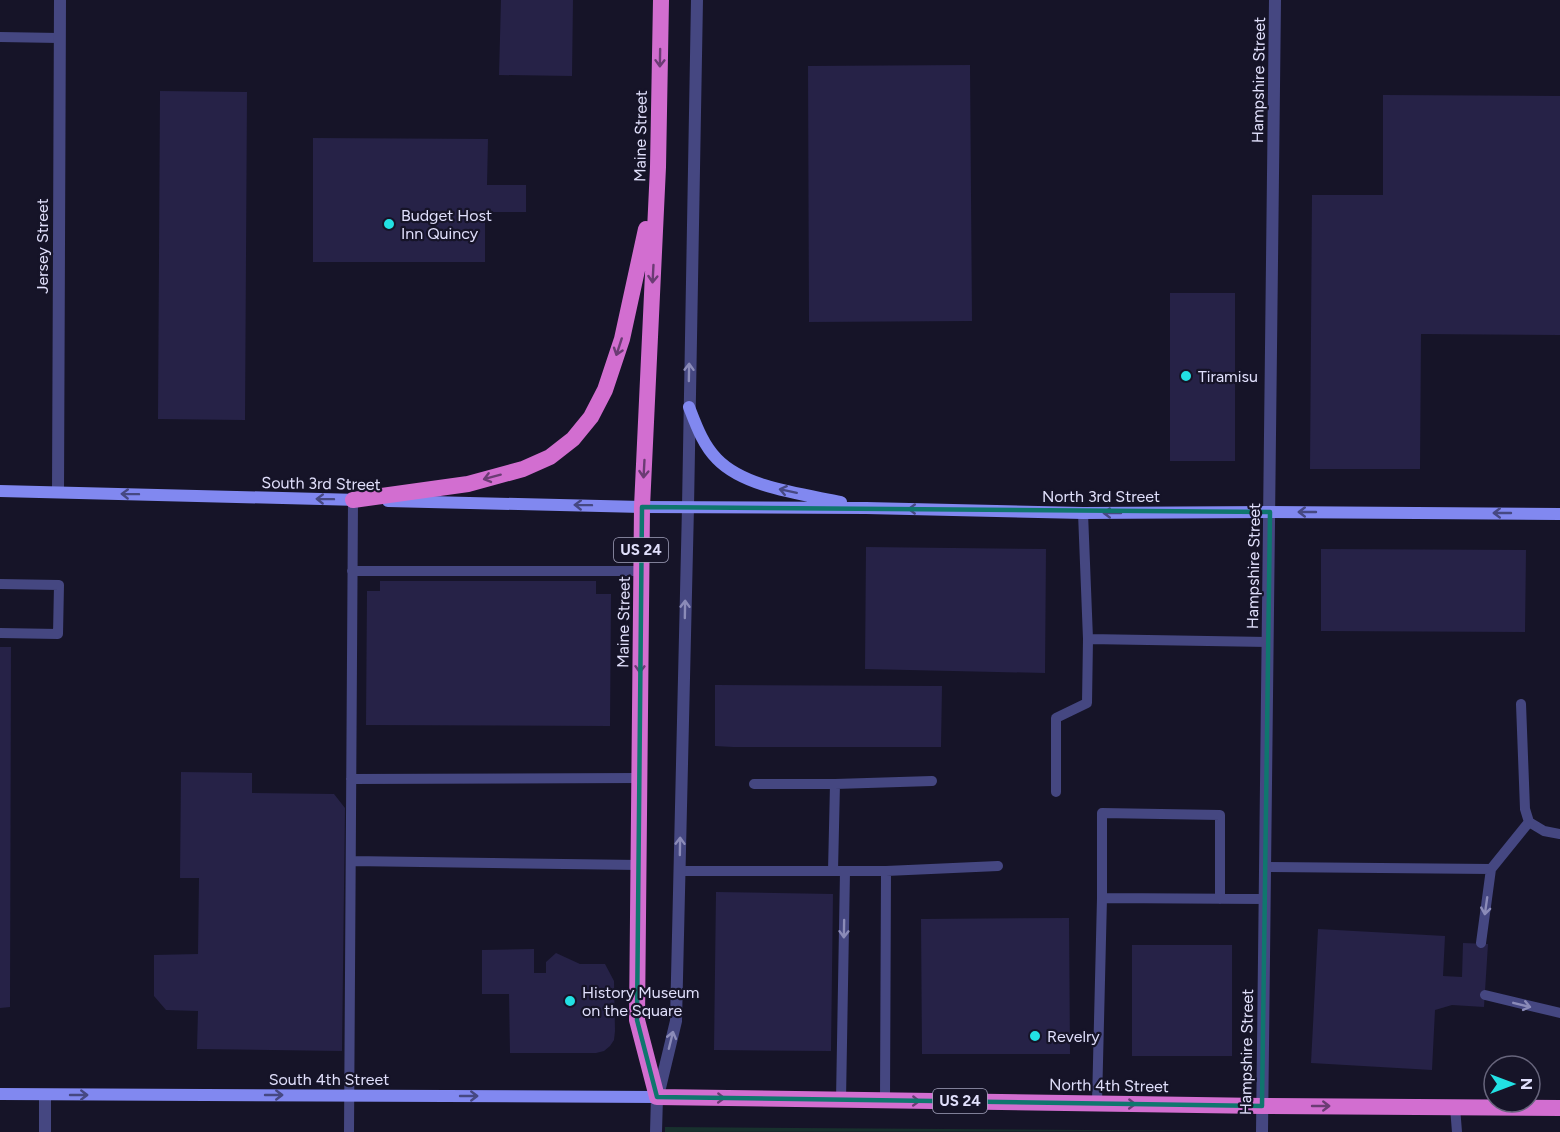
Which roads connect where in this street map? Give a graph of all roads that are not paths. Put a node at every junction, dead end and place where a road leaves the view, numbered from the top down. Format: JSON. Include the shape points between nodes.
{"nodes":[{"id":1,"x":60,"y":0,"type":"edge"},
{"id":2,"x":661,"y":0,"type":"edge"},
{"id":3,"x":697,"y":0,"type":"edge"},
{"id":4,"x":1275,"y":0,"type":"edge"},
{"id":5,"x":0,"y":37,"type":"edge"},
{"id":6,"x":59,"y":38,"type":"junction"},
{"id":7,"x":658,"y":167,"type":"junction"},
{"id":8,"x":689,"y":407,"type":"junction"},
{"id":9,"x":0,"y":491,"type":"edge"},
{"id":10,"x":58,"y":492,"type":"junction"},
{"id":11,"x":353,"y":500,"type":"junction"},
{"id":12,"x":642,"y":507,"type":"junction"},
{"id":13,"x":688,"y":507,"type":"junction"},
{"id":14,"x":866,"y":508,"type":"junction"},
{"id":15,"x":1270,"y":512,"type":"junction"},
{"id":16,"x":1083,"y":513,"type":"junction"},
{"id":17,"x":1560,"y":514,"type":"edge"},
{"id":18,"x":352,"y":571,"type":"junction"},
{"id":19,"x":641,"y":571,"type":"junction"},
{"id":20,"x":0,"y":584,"type":"edge"},
{"id":21,"x":0,"y":633,"type":"edge"},
{"id":22,"x":1088,"y":639,"type":"junction"},
{"id":23,"x":1268,"y":642,"type":"junction"},
{"id":24,"x":1521,"y":704,"type":"dead end"},
{"id":25,"x":639,"y":778,"type":"junction"},
{"id":26,"x":351,"y":779,"type":"junction"},
{"id":27,"x":932,"y":781,"type":"dead end"},
{"id":28,"x":754,"y":784,"type":"dead end"},
{"id":29,"x":835,"y":784,"type":"junction"},
{"id":30,"x":1056,"y":792,"type":"dead end"},
{"id":31,"x":1528,"y":822,"type":"junction"},
{"id":32,"x":1560,"y":834,"type":"edge"},
{"id":33,"x":351,"y":861,"type":"junction"},
{"id":34,"x":639,"y":865,"type":"junction"},
{"id":35,"x":998,"y":866,"type":"dead end"},
{"id":36,"x":1265,"y":867,"type":"junction"},
{"id":37,"x":1491,"y":869,"type":"junction"},
{"id":38,"x":679,"y":870,"type":"junction"},
{"id":39,"x":833,"y":871,"type":"junction"},
{"id":40,"x":845,"y":871,"type":"junction"},
{"id":41,"x":886,"y":871,"type":"junction"},
{"id":42,"x":1102,"y":898,"type":"junction"},
{"id":43,"x":1220,"y":899,"type":"junction"},
{"id":44,"x":1265,"y":899,"type":"junction"},
{"id":45,"x":1481,"y":943,"type":"dead end"},
{"id":46,"x":1485,"y":995,"type":"dead end"},
{"id":47,"x":1560,"y":1013,"type":"edge"},
{"id":48,"x":0,"y":1094,"type":"edge"},
{"id":49,"x":45,"y":1095,"type":"junction"},
{"id":50,"x":349,"y":1095,"type":"junction"},
{"id":51,"x":657,"y":1097,"type":"junction"},
{"id":52,"x":841,"y":1100,"type":"junction"},
{"id":53,"x":885,"y":1100,"type":"junction"},
{"id":54,"x":1097,"y":1103,"type":"junction"},
{"id":55,"x":1262,"y":1106,"type":"junction"},
{"id":56,"x":1455,"y":1107,"type":"junction"},
{"id":57,"x":1560,"y":1108,"type":"edge"},
{"id":58,"x":45,"y":1132,"type":"edge"},
{"id":59,"x":349,"y":1132,"type":"edge"},
{"id":60,"x":656,"y":1132,"type":"edge"},
{"id":61,"x":1262,"y":1132,"type":"edge"},
{"id":62,"x":1456,"y":1132,"type":"edge"}],
"edges":[{"from":1,"to":6,"type":"street","name":"Jersey Street"},
{"from":2,"to":7,"type":"highway","name":"Maine Street","number":"US 24","one_way":true},
{"from":8,"to":3,"type":"street","name":"Maine Street","one_way":true},
{"from":4,"to":15,"type":"street","name":"Hampshire Street"},
{"from":5,"to":6,"type":"lane"},
{"from":6,"to":10,"type":"street","name":"Jersey Street"},
{"from":7,"to":11,"type":"highway","one_way":true,"via":[[622,339],[605,390],[573,440],[550,457],[523,469],[468,484]]},
{"from":7,"to":12,"type":"highway","name":"Maine Street","number":"US 24","one_way":true},
{"from":8,"to":13,"type":"street","name":"Maine Street"},
{"from":14,"to":8,"type":"main road","one_way":true,"via":[[762,485],[736,474],[717,459],[699,434]]},
{"from":9,"to":10,"type":"main road","name":"South 3rd Street"},
{"from":11,"to":10,"type":"main road","name":"South 3rd Street","one_way":true},
{"from":12,"to":11,"type":"main road","name":"South 3rd Street","one_way":true},
{"from":11,"to":18,"type":"lane"},
{"from":12,"to":13,"type":"main road","name":"North 3rd Street"},
{"from":12,"to":19,"type":"highway","name":"Maine Street","number":"US 24"},
{"from":13,"to":14,"type":"main road","name":"North 3rd Street"},
{"from":38,"to":13,"type":"street","name":"Maine Street","one_way":true},
{"from":16,"to":14,"type":"main road","name":"North 3rd Street","one_way":true},
{"from":15,"to":16,"type":"main road","name":"North 3rd Street","one_way":true},
{"from":17,"to":15,"type":"main road","name":"North 3rd Street","one_way":true},
{"from":15,"to":23,"type":"street","name":"Hampshire Street"},
{"from":16,"to":22,"type":"lane"},
{"from":18,"to":19,"type":"lane"},
{"from":18,"to":26,"type":"lane"},
{"from":19,"to":25,"type":"highway","name":"Maine Street","number":"US 24","one_way":true},
{"from":20,"to":21,"type":"lane","via":[[59,585],[58,634]]},
{"from":22,"to":23,"type":"lane"},
{"from":22,"to":30,"type":"lane","via":[[1087,703],[1056,718]]},
{"from":23,"to":36,"type":"street","name":"Hampshire Street"},
{"from":24,"to":31,"type":"lane"},
{"from":25,"to":26,"type":"lane"},
{"from":25,"to":34,"type":"highway","name":"Maine Street","number":"US 24"},
{"from":26,"to":33,"type":"lane"},
{"from":27,"to":29,"type":"lane"},
{"from":28,"to":29,"type":"lane"},
{"from":29,"to":39,"type":"lane"},
{"from":31,"to":32,"type":"lane"},
{"from":31,"to":37,"type":"lane"},
{"from":33,"to":34,"type":"lane"},
{"from":33,"to":50,"type":"lane"},
{"from":34,"to":51,"type":"highway","name":"Maine Street","number":"US 24","via":[[637,1020]]},
{"from":35,"to":41,"type":"lane"},
{"from":36,"to":37,"type":"lane"},
{"from":36,"to":44,"type":"street","name":"Hampshire Street"},
{"from":37,"to":45,"type":"lane","one_way":true},
{"from":38,"to":39,"type":"lane"},
{"from":51,"to":38,"type":"street","name":"Maine Street","one_way":true,"via":[[676,1021]]},
{"from":39,"to":40,"type":"lane"},
{"from":40,"to":41,"type":"lane"},
{"from":40,"to":52,"type":"lane","one_way":true},
{"from":41,"to":53,"type":"lane"},
{"from":42,"to":43,"type":"lane"},
{"from":42,"to":43,"type":"lane","via":[[1102,813],[1221,815]]},
{"from":42,"to":54,"type":"lane"},
{"from":43,"to":44,"type":"lane"},
{"from":44,"to":55,"type":"street","name":"Hampshire Street"},
{"from":46,"to":47,"type":"lane","one_way":true},
{"from":48,"to":49,"type":"main road","name":"South 4th Street"},
{"from":49,"to":50,"type":"main road","name":"South 4th Street","one_way":true},
{"from":49,"to":58,"type":"street"},
{"from":50,"to":51,"type":"main road","name":"South 4th Street","one_way":true},
{"from":50,"to":59,"type":"lane"},
{"from":51,"to":52,"type":"highway","name":"North 4th Street","number":"US 24","one_way":true},
{"from":51,"to":60,"type":"street","name":"Maine Street"},
{"from":52,"to":53,"type":"highway","name":"North 4th Street","number":"US 24"},
{"from":53,"to":54,"type":"highway","name":"North 4th Street","number":"US 24","one_way":true},
{"from":54,"to":55,"type":"highway","name":"North 4th Street","number":"US 24","one_way":true},
{"from":55,"to":56,"type":"highway","name":"North 4th Street","number":"US 24","one_way":true},
{"from":55,"to":61,"type":"street","name":"Hampshire Street"},
{"from":56,"to":57,"type":"highway","name":"North 4th Street","number":"US 24"},
{"from":56,"to":62,"type":"lane"}]}
